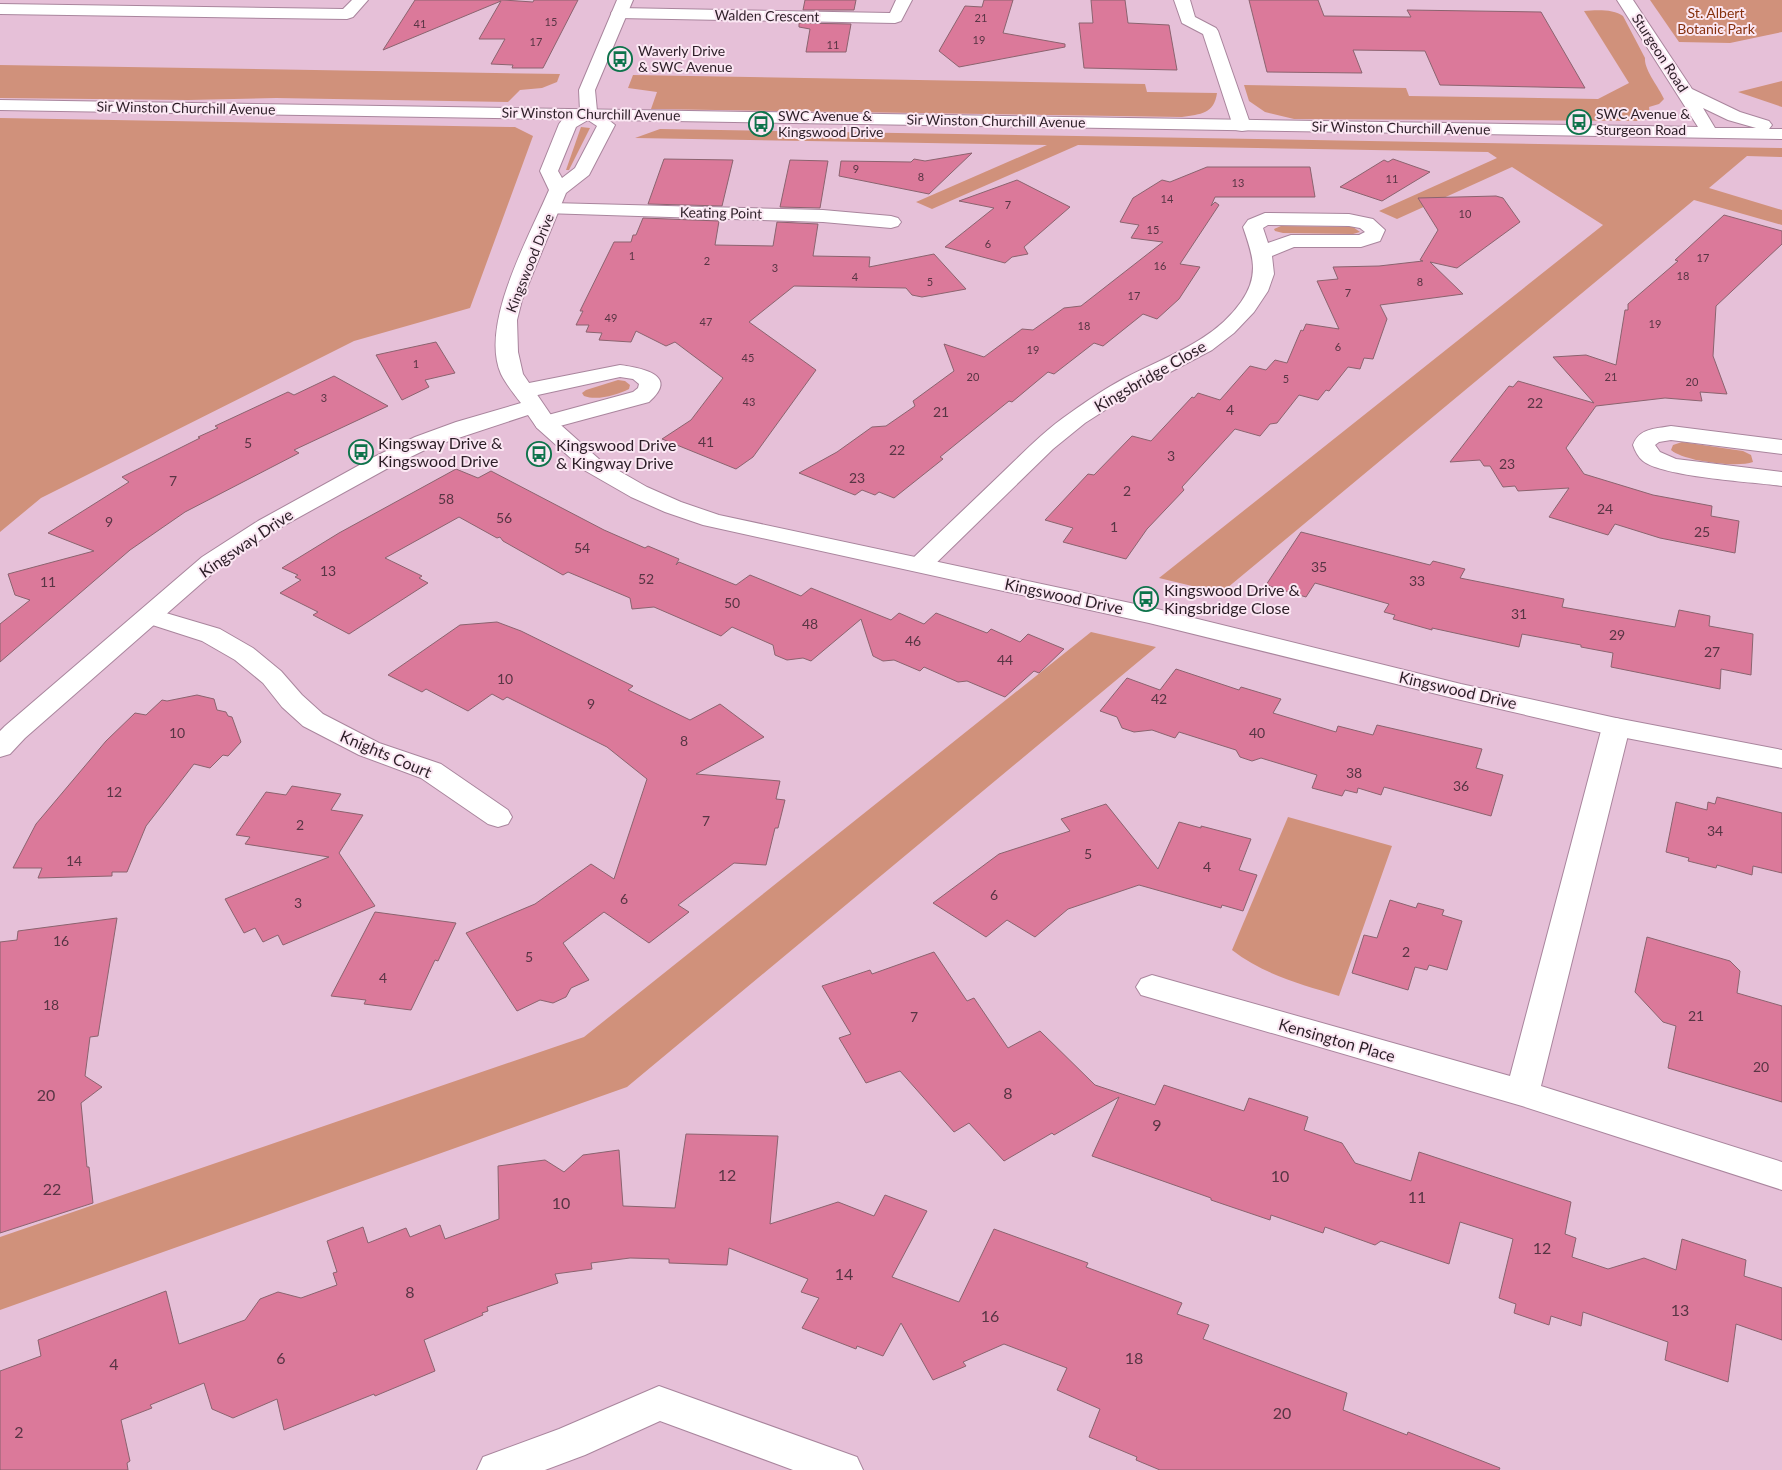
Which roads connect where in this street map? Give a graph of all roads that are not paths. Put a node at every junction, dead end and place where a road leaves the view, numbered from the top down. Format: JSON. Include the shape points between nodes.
{"nodes":[{"id":1,"x":360,"y":0,"type":"edge"},
{"id":2,"x":904,"y":0,"type":"edge"},
{"id":3,"x":1182,"y":0,"type":"edge"},
{"id":4,"x":1626,"y":0,"type":"edge"},
{"id":5,"x":622,"y":7,"type":"edge"},
{"id":6,"x":0,"y":9,"type":"edge"},
{"id":7,"x":1677,"y":99,"type":"junction"},
{"id":8,"x":0,"y":105,"type":"edge"},
{"id":9,"x":589,"y":113,"type":"junction"},
{"id":10,"x":1242,"y":126,"type":"junction"},
{"id":11,"x":1782,"y":129,"type":"edge"},
{"id":12,"x":1626,"y":130,"type":"junction"},
{"id":13,"x":1709,"y":132,"type":"junction"},
{"id":14,"x":1782,"y":134,"type":"edge"},
{"id":15,"x":558,"y":190,"type":"junction"},
{"id":16,"x":551,"y":210,"type":"junction"},
{"id":17,"x":891,"y":222,"type":"dead end"},
{"id":18,"x":1262,"y":252,"type":"junction"},
{"id":19,"x":534,"y":407,"type":"junction"},
{"id":20,"x":1782,"y":447,"type":"edge"},
{"id":21,"x":1782,"y":479,"type":"edge"},
{"id":22,"x":920,"y":565,"type":"junction"},
{"id":23,"x":149,"y":616,"type":"junction"},
{"id":24,"x":1616,"y":726,"type":"junction"},
{"id":25,"x":0,"y":748,"type":"edge"},
{"id":26,"x":1782,"y":759,"type":"edge"},
{"id":27,"x":498,"y":816,"type":"dead end"},
{"id":28,"x":1152,"y":987,"type":"dead end"},
{"id":29,"x":1522,"y":1093,"type":"junction"},
{"id":30,"x":1782,"y":1176,"type":"edge"},
{"id":31,"x":497,"y":1470,"type":"edge"},
{"id":32,"x":843,"y":1470,"type":"edge"}],
"edges":[{"from":1,"to":6,"type":"street","via":[[347,14]]},
{"from":2,"to":5,"type":"street","name":"Walden Crescent","via":[[895,18]]},
{"from":3,"to":10,"type":"street","via":[[1188,20],[1210,31]]},
{"from":4,"to":7,"type":"street","name":"Sturgeon Road"},
{"from":5,"to":9,"type":"street","via":[[587,90]]},
{"from":7,"to":11,"type":"street"},
{"from":7,"to":12,"type":"street","via":[[1664,124]]},
{"from":7,"to":13,"type":"street","name":"Sturgeon Road"},
{"from":8,"to":9,"type":"street","name":"Sir Winston Churchill Avenue"},
{"from":9,"to":10,"type":"street","name":"Sir Winston Churchill Avenue"},
{"from":9,"to":15,"type":"street","via":[[568,124],[562,137],[549,171]]},
{"from":9,"to":15,"type":"street","via":[[606,125],[583,171]]},
{"from":10,"to":12,"type":"street","name":"Sir Winston Churchill Avenue"},
{"from":12,"to":13,"type":"street","name":"Sir Winston Churchill Avenue"},
{"from":13,"to":14,"type":"street","name":"Sir Winston Churchill Avenue"},
{"from":15,"to":16,"type":"street","name":"Kingswood Drive"},
{"from":16,"to":17,"type":"street","name":"Keating Point","via":[[823,216]]},
{"from":16,"to":19,"type":"street","name":"Kingswood Drive","via":[[512,300],[507,320],[507,352],[512,374]]},
{"from":18,"to":18,"type":"street","name":"Kingsbridge Close","via":[[1253,227],[1265,219],[1349,220],[1366,223],[1375,230],[1373,237],[1361,241],[1291,241]]},
{"from":18,"to":22,"type":"street","name":"Kingsbridge Close","via":[[1264,274],[1258,290],[1247,308],[1227,329],[1204,346],[1130,384],[1077,418],[1045,444]]},
{"from":19,"to":22,"type":"street","name":"Kingswood Drive","via":[[592,466],[673,507],[752,530]]},
{"from":19,"to":23,"type":"street","name":"Kingsway Drive","via":[[424,442],[342,484],[266,526],[211,562]]},
{"from":20,"to":21,"type":"street","via":[[1666,433],[1652,436],[1644,445],[1652,456],[1671,465]]},
{"from":22,"to":24,"type":"street","name":"Kingswood Drive","via":[[1149,615],[1461,692]]},
{"from":23,"to":25,"type":"street","name":"Kingsway Drive"},
{"from":23,"to":27,"type":"street","name":"Knights Court","via":[[210,634],[244,654],[272,677],[314,720],[369,749],[431,771]]},
{"from":24,"to":26,"type":"street","name":"Kingswood Drive"},
{"from":24,"to":29,"type":"street"},
{"from":28,"to":29,"type":"street","name":"Kensington Place"},
{"from":29,"to":30,"type":"street","name":"Kensington Place"},
{"from":31,"to":32,"type":"street","via":[[659,1403]]}]}
